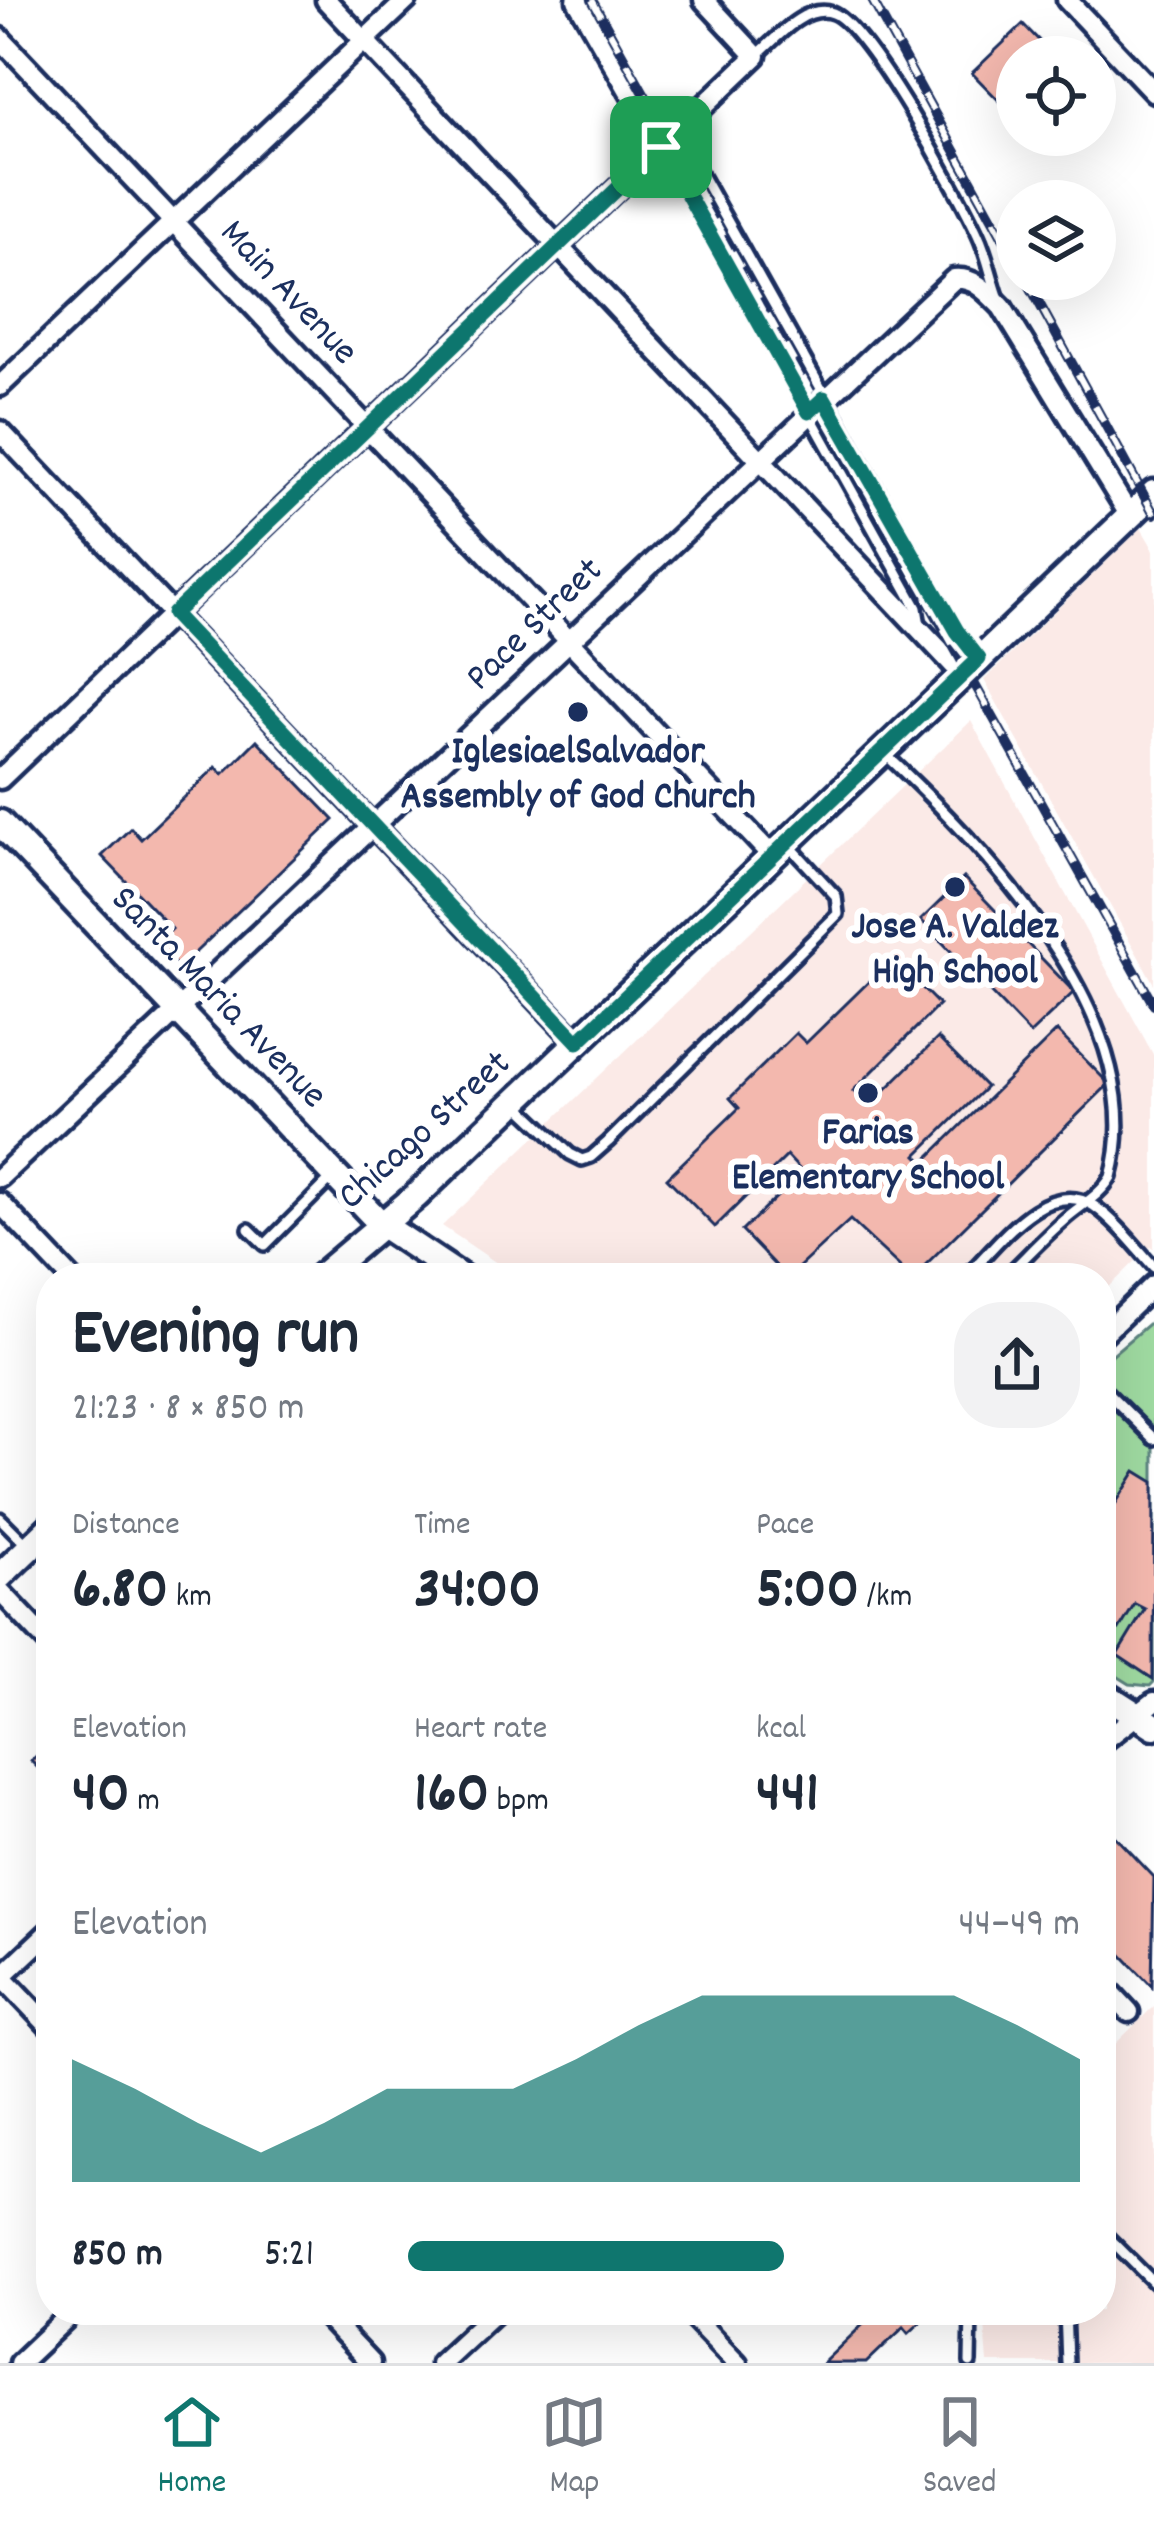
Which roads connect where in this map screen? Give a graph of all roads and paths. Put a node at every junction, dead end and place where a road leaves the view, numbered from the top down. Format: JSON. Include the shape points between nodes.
{"nodes":[{"id":1,"x":326,"y":0,"type":"edge"},
{"id":2,"x":407,"y":0,"type":"edge"},
{"id":3,"x":577,"y":0,"type":"edge"},
{"id":4,"x":704,"y":0,"type":"edge"},
{"id":5,"x":1067,"y":0,"type":"edge"},
{"id":6,"x":0,"y":38,"type":"edge"},
{"id":7,"x":364,"y":40,"type":"junction"},
{"id":8,"x":756,"y":56,"type":"junction"},
{"id":9,"x":1152,"y":86,"type":"edge"},
{"id":10,"x":678,"y":132,"type":"junction"},
{"id":11,"x":661,"y":147,"type":"junction"},
{"id":12,"x":173,"y":222,"type":"junction"},
{"id":13,"x":558,"y":246,"type":"junction"},
{"id":14,"x":1001,"y":307,"type":"junction"},
{"id":15,"x":0,"y":386,"type":"edge"},
{"id":16,"x":817,"y":405,"type":"junction"},
{"id":17,"x":368,"y":428,"type":"junction"},
{"id":18,"x":0,"y":431,"type":"edge"},
{"id":19,"x":759,"y":459,"type":"junction"},
{"id":20,"x":1154,"y":493,"type":"edge"},
{"id":21,"x":1130,"y":516,"type":"junction"},
{"id":22,"x":173,"y":614,"type":"junction"},
{"id":23,"x":920,"y":631,"type":"junction"},
{"id":24,"x":568,"y":640,"type":"junction"},
{"id":25,"x":971,"y":667,"type":"junction"},
{"id":26,"x":883,"y":752,"type":"junction"},
{"id":27,"x":0,"y":779,"type":"edge"},
{"id":28,"x":0,"y":824,"type":"edge"},
{"id":29,"x":373,"y":826,"type":"junction"},
{"id":30,"x":780,"y":850,"type":"junction"},
{"id":31,"x":1039,"y":901,"type":"dead end"},
{"id":32,"x":179,"y":1010,"type":"junction"},
{"id":33,"x":578,"y":1042,"type":"junction"},
{"id":34,"x":514,"y":1102,"type":"junction"},
{"id":35,"x":1130,"y":1135,"type":"dead end"},
{"id":36,"x":334,"y":1175,"type":"junction"},
{"id":37,"x":0,"y":1177,"type":"edge"},
{"id":38,"x":1087,"y":1202,"type":"junction"},
{"id":39,"x":0,"y":1203,"type":"edge"},
{"id":40,"x":381,"y":1224,"type":"junction"},
{"id":41,"x":249,"y":1229,"type":"dead end"},
{"id":42,"x":430,"y":1256,"type":"junction"},
{"id":43,"x":57,"y":1263,"type":"edge"},
{"id":44,"x":336,"y":1263,"type":"edge"},
{"id":45,"x":435,"y":1263,"type":"edge"},
{"id":46,"x":440,"y":1263,"type":"edge"},
{"id":47,"x":980,"y":1263,"type":"edge"},
{"id":48,"x":1020,"y":1263,"type":"edge"},
{"id":49,"x":1154,"y":1267,"type":"edge"},
{"id":50,"x":1154,"y":1285,"type":"edge"},
{"id":51,"x":1116,"y":1322,"type":"edge"},
{"id":52,"x":1116,"y":1401,"type":"edge"},
{"id":53,"x":1154,"y":1439,"type":"edge"},
{"id":54,"x":0,"y":1518,"type":"edge"},
{"id":55,"x":36,"y":1541,"type":"edge"},
{"id":56,"x":29,"y":1548,"type":"junction"},
{"id":57,"x":0,"y":1576,"type":"edge"},
{"id":58,"x":0,"y":1592,"type":"edge"},
{"id":59,"x":36,"y":1629,"type":"edge"},
{"id":60,"x":1116,"y":1699,"type":"edge"},
{"id":61,"x":1148,"y":1714,"type":"edge"},
{"id":62,"x":1116,"y":1734,"type":"edge"},
{"id":63,"x":36,"y":1944,"type":"edge"},
{"id":64,"x":1,"y":1976,"type":"edge"},
{"id":65,"x":1116,"y":1998,"type":"edge"},
{"id":66,"x":36,"y":2012,"type":"edge"},
{"id":67,"x":1129,"y":2012,"type":"dead end"},
{"id":68,"x":1116,"y":2245,"type":"edge"},
{"id":69,"x":1154,"y":2284,"type":"edge"},
{"id":70,"x":59,"y":2325,"type":"edge"},
{"id":71,"x":334,"y":2325,"type":"edge"},
{"id":72,"x":481,"y":2325,"type":"edge"},
{"id":73,"x":700,"y":2325,"type":"edge"},
{"id":74,"x":971,"y":2325,"type":"edge"},
{"id":75,"x":1066,"y":2325,"type":"edge"},
{"id":76,"x":19,"y":2363,"type":"edge"},
{"id":77,"x":370,"y":2363,"type":"edge"},
{"id":78,"x":440,"y":2363,"type":"edge"},
{"id":79,"x":737,"y":2363,"type":"edge"},
{"id":80,"x":970,"y":2363,"type":"edge"},
{"id":81,"x":1067,"y":2363,"type":"edge"}],
"edges":[{"from":1,"to":7,"type":"street"},
{"from":2,"to":7,"type":"street"},
{"from":3,"to":11,"type":"street"},
{"from":4,"to":8,"type":"street"},
{"from":5,"to":9,"type":"street"},
{"from":6,"to":12,"type":"street","name":"Main Avenue"},
{"from":7,"to":12,"type":"street"},
{"from":7,"to":13,"type":"street"},
{"from":8,"to":10,"type":"street"},
{"from":8,"to":14,"type":"lane","via":[[812,13],[830,11],[848,22],[876,56],[978,236]]},
{"from":10,"to":11,"type":"street"},
{"from":10,"to":16,"type":"lane"},
{"from":11,"to":13,"type":"street"},
{"from":11,"to":16,"type":"lane"},
{"from":12,"to":15,"type":"street"},
{"from":12,"to":17,"type":"street","name":"Main Avenue"},
{"from":13,"to":17,"type":"street"},
{"from":13,"to":19,"type":"street"},
{"from":14,"to":16,"type":"street","name":"Pace Street","via":[[964,278],[944,285]]},
{"from":14,"to":21,"type":"street"},
{"from":16,"to":19,"type":"street","name":"Pace Street"},
{"from":16,"to":23,"type":"lane","via":[[917,608]]},
{"from":16,"to":25,"type":"lane","via":[[957,631]]},
{"from":17,"to":22,"type":"street"},
{"from":17,"to":24,"type":"street","name":"Main Avenue"},
{"from":18,"to":22,"type":"street"},
{"from":19,"to":23,"type":"street"},
{"from":19,"to":24,"type":"street","name":"Pace Street"},
{"from":20,"to":21,"type":"street","name":"Chicago Street"},
{"from":21,"to":25,"type":"street","name":"Chicago Street"},
{"from":22,"to":27,"type":"street"},
{"from":22,"to":29,"type":"street"},
{"from":23,"to":25,"type":"street"},
{"from":24,"to":29,"type":"street","name":"Pace Street"},
{"from":24,"to":30,"type":"street","name":"Main Avenue"},
{"from":25,"to":26,"type":"street","name":"Chicago Street"},
{"from":26,"to":30,"type":"street","name":"Chicago Street"},
{"from":26,"to":31,"type":"lane"},
{"from":28,"to":32,"type":"street","name":"Santa Maria Avenue"},
{"from":29,"to":32,"type":"street","name":"Pace Street"},
{"from":29,"to":33,"type":"street"},
{"from":30,"to":33,"type":"street","name":"Chicago Street"},
{"from":30,"to":34,"type":"lane","via":[[836,896],[838,914],[608,1142],[582,1160]]},
{"from":32,"to":36,"type":"street","name":"Santa Maria Avenue"},
{"from":32,"to":37,"type":"street","name":"Pace Street"},
{"from":33,"to":34,"type":"street","name":"Chicago Street"},
{"from":34,"to":40,"type":"street","name":"Chicago Street"},
{"from":35,"to":38,"type":"lane","via":[[1110,1181]]},
{"from":36,"to":40,"type":"street","name":"Santa Maria Avenue"},
{"from":36,"to":41,"type":"lane","via":[[265,1245]]},
{"from":38,"to":47,"type":"lane","via":[[1046,1202]]},
{"from":38,"to":48,"type":"lane"},
{"from":38,"to":49,"type":"lane"},
{"from":39,"to":43,"type":"street"},
{"from":40,"to":42,"type":"street","name":"Santa Maria Avenue"},
{"from":40,"to":44,"type":"street","name":"Chicago Street"},
{"from":42,"to":45,"type":"street"},
{"from":42,"to":46,"type":"street","name":"Santa Maria Avenue"},
{"from":50,"to":51,"type":"street"},
{"from":52,"to":53,"type":"lane"},
{"from":54,"to":56,"type":"lane"},
{"from":55,"to":56,"type":"street"},
{"from":56,"to":57,"type":"street"},
{"from":58,"to":59,"type":"street"},
{"from":60,"to":61,"type":"street"},
{"from":61,"to":62,"type":"street"},
{"from":63,"to":64,"type":"street"},
{"from":64,"to":66,"type":"street"},
{"from":65,"to":67,"type":"street"},
{"from":68,"to":69,"type":"lane"},
{"from":70,"to":76,"type":"street"},
{"from":71,"to":77,"type":"street"},
{"from":72,"to":78,"type":"street"},
{"from":73,"to":79,"type":"street"},
{"from":74,"to":80,"type":"lane"},
{"from":75,"to":81,"type":"lane"}]}
